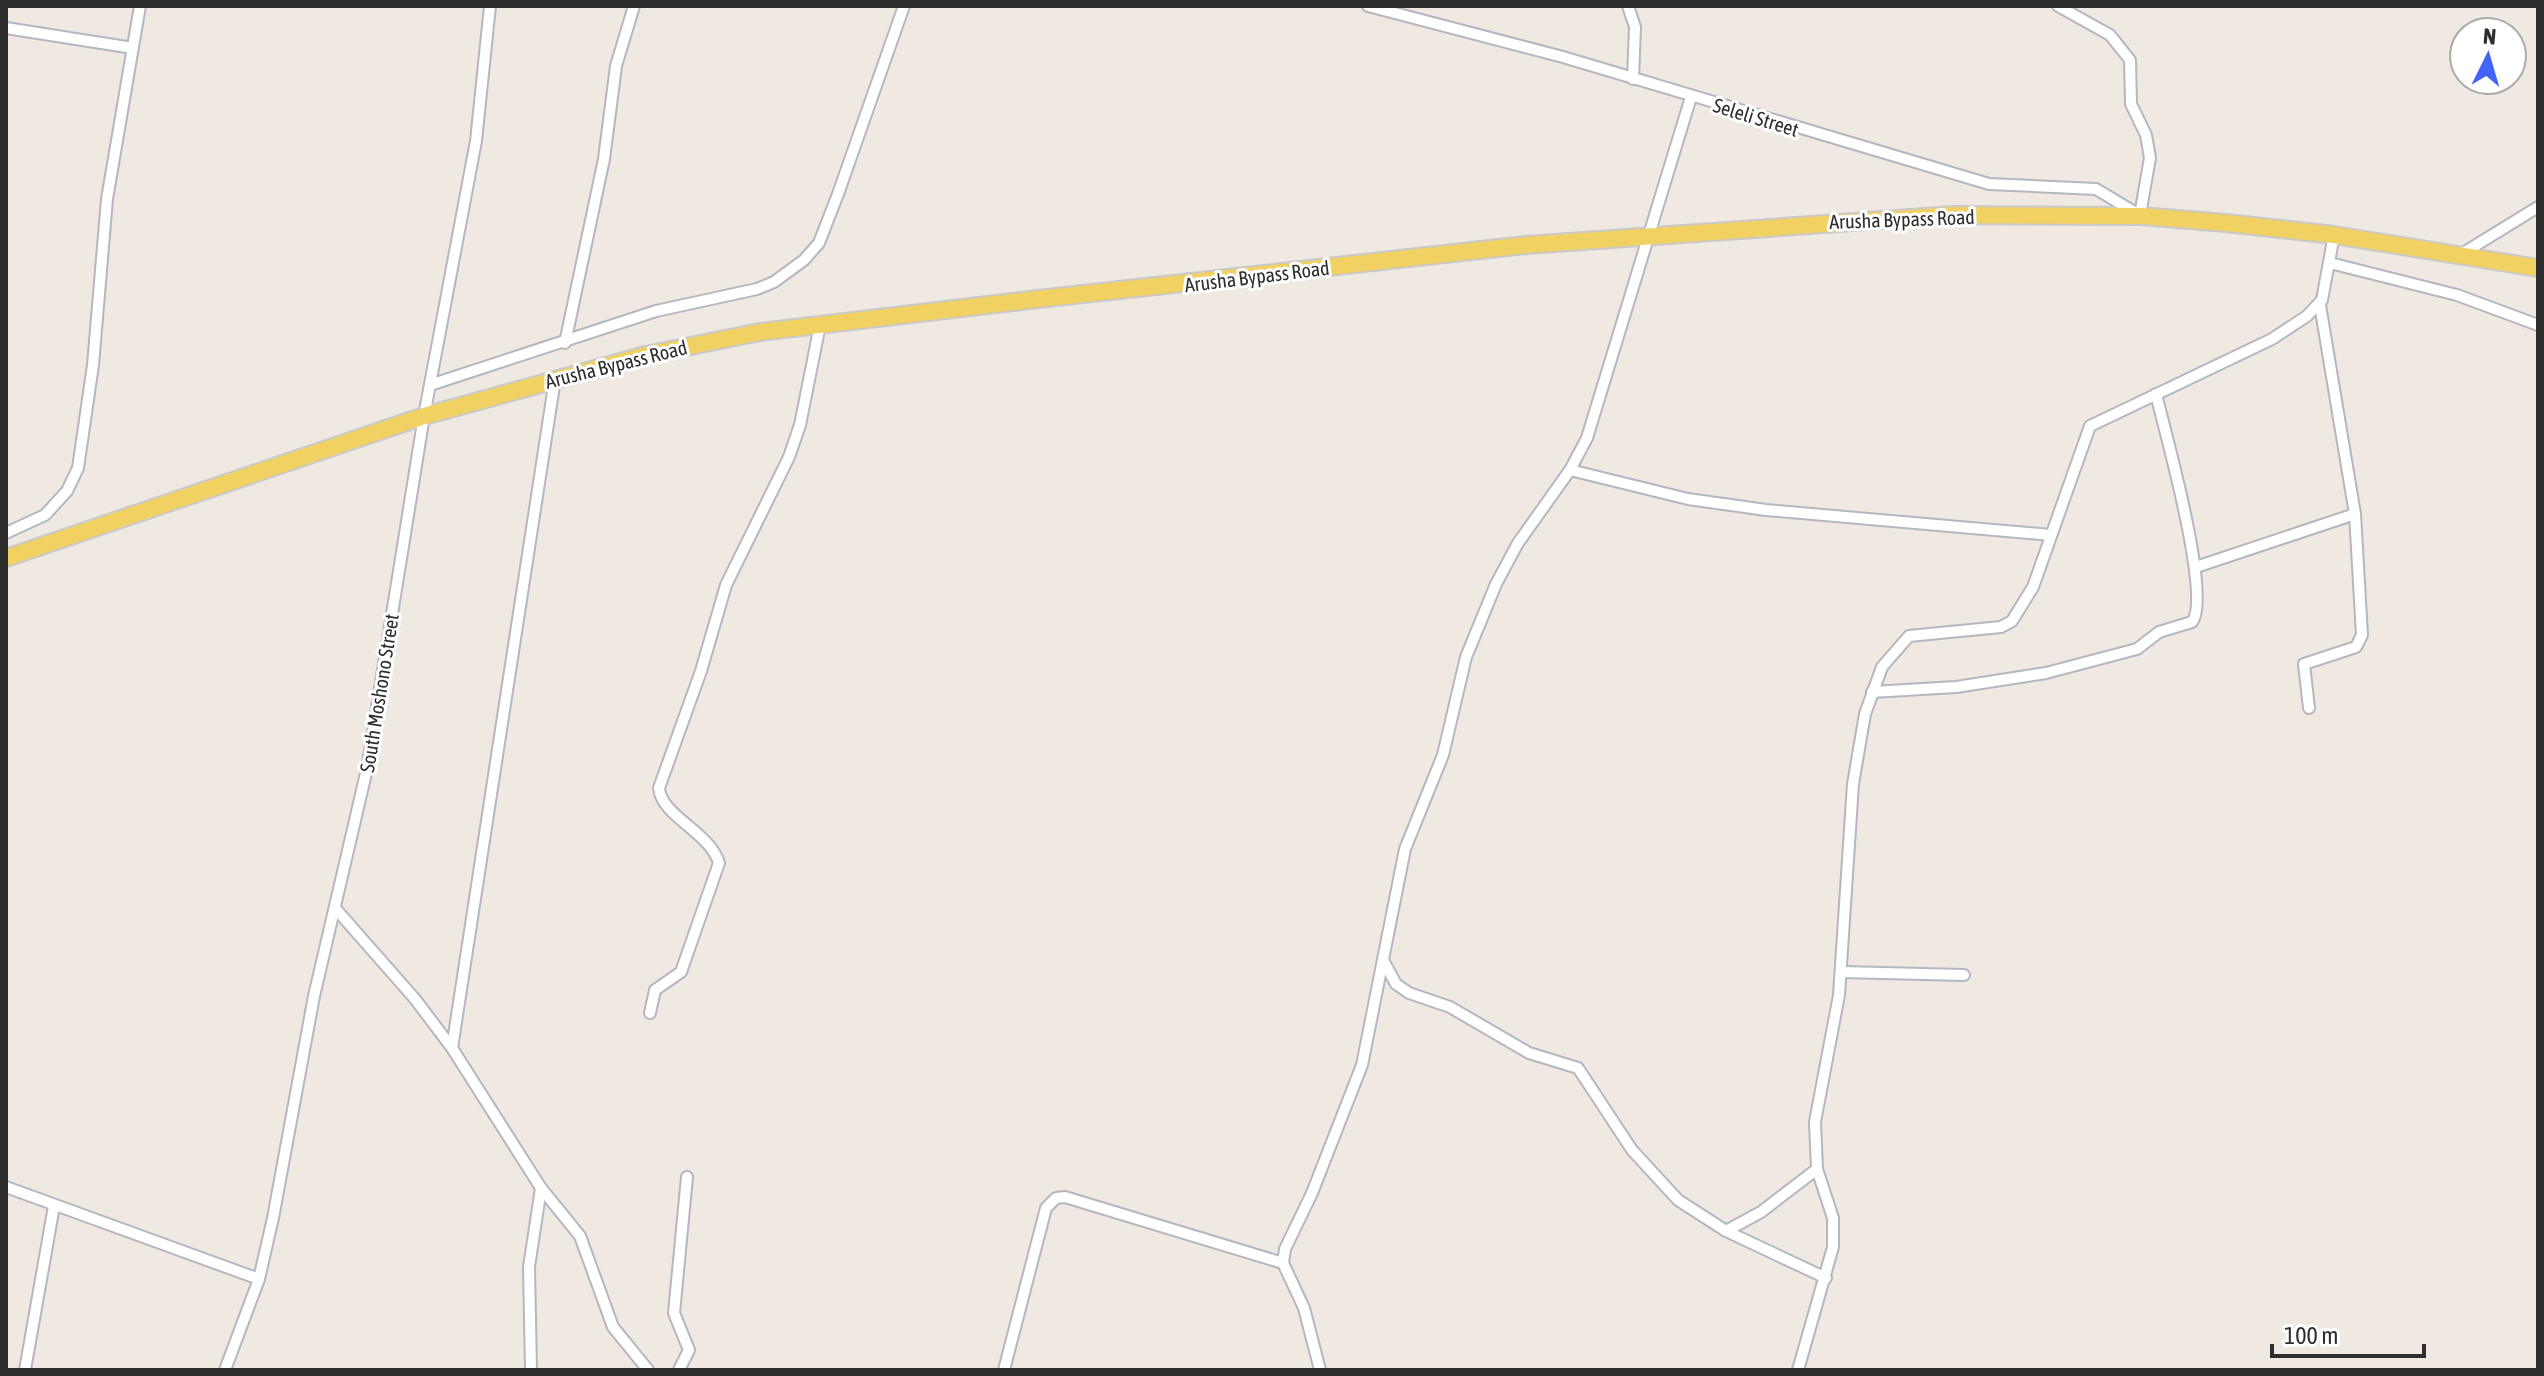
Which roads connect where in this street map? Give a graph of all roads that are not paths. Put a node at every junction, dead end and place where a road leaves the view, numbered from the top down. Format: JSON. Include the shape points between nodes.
{"nodes":[{"id":1,"x":140,"y":6,"type":"edge"},
{"id":2,"x":490,"y":6,"type":"edge"},
{"id":3,"x":634,"y":6,"type":"edge"},
{"id":4,"x":904,"y":6,"type":"edge"},
{"id":5,"x":1368,"y":6,"type":"edge"},
{"id":6,"x":1628,"y":6,"type":"edge"},
{"id":7,"x":2058,"y":6,"type":"edge"},
{"id":8,"x":6,"y":28,"type":"edge"},
{"id":9,"x":133,"y":48,"type":"junction"},
{"id":10,"x":1633,"y":79,"type":"junction"},
{"id":11,"x":1691,"y":97,"type":"junction"},
{"id":12,"x":2538,"y":207,"type":"edge"},
{"id":13,"x":2140,"y":215,"type":"junction"},
{"id":14,"x":2334,"y":235,"type":"junction"},
{"id":15,"x":1646,"y":236,"type":"junction"},
{"id":16,"x":2460,"y":255,"type":"junction"},
{"id":17,"x":2330,"y":263,"type":"junction"},
{"id":18,"x":2538,"y":268,"type":"edge"},
{"id":19,"x":2320,"y":305,"type":"junction"},
{"id":20,"x":820,"y":325,"type":"junction"},
{"id":21,"x":2538,"y":325,"type":"edge"},
{"id":22,"x":565,"y":343,"type":"junction"},
{"id":23,"x":555,"y":379,"type":"junction"},
{"id":24,"x":430,"y":385,"type":"junction"},
{"id":25,"x":2156,"y":394,"type":"junction"},
{"id":26,"x":424,"y":416,"type":"junction"},
{"id":27,"x":1570,"y":470,"type":"junction"},
{"id":28,"x":2355,"y":514,"type":"junction"},
{"id":29,"x":6,"y":533,"type":"edge"},
{"id":30,"x":2051,"y":535,"type":"junction"},
{"id":31,"x":6,"y":558,"type":"edge"},
{"id":32,"x":2196,"y":567,"type":"junction"},
{"id":33,"x":1872,"y":692,"type":"junction"},
{"id":34,"x":2309,"y":708,"type":"dead end"},
{"id":35,"x":335,"y":908,"type":"junction"},
{"id":36,"x":1383,"y":960,"type":"junction"},
{"id":37,"x":1841,"y":972,"type":"junction"},
{"id":38,"x":1964,"y":975,"type":"dead end"},
{"id":39,"x":650,"y":1013,"type":"dead end"},
{"id":40,"x":452,"y":1048,"type":"junction"},
{"id":41,"x":1817,"y":1169,"type":"junction"},
{"id":42,"x":687,"y":1177,"type":"dead end"},
{"id":43,"x":6,"y":1187,"type":"edge"},
{"id":44,"x":541,"y":1188,"type":"junction"},
{"id":45,"x":54,"y":1206,"type":"junction"},
{"id":46,"x":1726,"y":1231,"type":"junction"},
{"id":47,"x":1283,"y":1263,"type":"junction"},
{"id":48,"x":1826,"y":1278,"type":"junction"},
{"id":49,"x":259,"y":1279,"type":"junction"},
{"id":50,"x":645,"y":1369,"type":"edge"},
{"id":51,"x":25,"y":1370,"type":"edge"},
{"id":52,"x":225,"y":1370,"type":"edge"},
{"id":53,"x":531,"y":1370,"type":"edge"},
{"id":54,"x":679,"y":1370,"type":"edge"},
{"id":55,"x":1004,"y":1370,"type":"edge"},
{"id":56,"x":1320,"y":1370,"type":"edge"},
{"id":57,"x":1798,"y":1370,"type":"edge"}],
"edges":[{"from":1,"to":9,"type":"street"},
{"from":2,"to":24,"type":"street","name":"South Moshono Street","via":[[476,141]]},
{"from":3,"to":22,"type":"street","via":[[616,66],[604,159]]},
{"from":4,"to":22,"type":"street","via":[[848,170],[819,243],[804,260],[765,286],[656,311]]},
{"from":5,"to":10,"type":"street","name":"Seleli Street"},
{"from":6,"to":10,"type":"street","via":[[1635,27]]},
{"from":7,"to":13,"type":"street","via":[[2110,35],[2130,60],[2131,104],[2150,158]]},
{"from":8,"to":9,"type":"street"},
{"from":9,"to":29,"type":"street","via":[[107,199],[78,468],[67,491],[45,515]]},
{"from":10,"to":11,"type":"street","name":"Seleli Street"},
{"from":11,"to":13,"type":"street","name":"Seleli Street","via":[[1989,184],[2096,189]]},
{"from":11,"to":15,"type":"street"},
{"from":12,"to":16,"type":"street"},
{"from":13,"to":14,"type":"main road","name":"Arusha Bypass Road"},
{"from":13,"to":15,"type":"main road","name":"Arusha Bypass Road","via":[[1874,218]]},
{"from":14,"to":16,"type":"main road","name":"Arusha Bypass Road"},
{"from":14,"to":17,"type":"street"},
{"from":15,"to":20,"type":"main road","name":"Arusha Bypass Road","via":[[1487,248]]},
{"from":15,"to":27,"type":"street","via":[[1587,438]]},
{"from":16,"to":18,"type":"main road","name":"Arusha Bypass Road"},
{"from":17,"to":19,"type":"street"},
{"from":17,"to":21,"type":"street","via":[[2457,295]]},
{"from":19,"to":25,"type":"street","via":[[2272,339]]},
{"from":19,"to":28,"type":"street"},
{"from":20,"to":23,"type":"main road","name":"Arusha Bypass Road","via":[[704,342]]},
{"from":20,"to":39,"type":"street","via":[[789,457],[726,585],[659,788],[665,804],[705,839],[719,863],[681,972],[655,990]]},
{"from":22,"to":24,"type":"street"},
{"from":23,"to":26,"type":"main road","name":"Arusha Bypass Road"},
{"from":23,"to":40,"type":"street"},
{"from":24,"to":26,"type":"street","name":"South Moshono Street"},
{"from":25,"to":30,"type":"street","via":[[2090,426]]},
{"from":25,"to":32,"type":"street"},
{"from":26,"to":31,"type":"main road","name":"Arusha Bypass Road"},
{"from":26,"to":35,"type":"street","name":"South Moshono Street","via":[[367,769]]},
{"from":27,"to":30,"type":"street","via":[[1688,499],[1766,510]]},
{"from":27,"to":36,"type":"street","via":[[1518,543],[1466,657],[1443,755],[1405,849]]},
{"from":28,"to":32,"type":"street"},
{"from":28,"to":34,"type":"street","via":[[2362,639],[2356,647],[2304,664]]},
{"from":30,"to":33,"type":"street","via":[[2033,587],[2012,621],[2001,627],[1912,635],[1890,655]]},
{"from":32,"to":33,"type":"street","via":[[2196,617],[2187,625],[2159,632],[2137,649],[1993,682]]},
{"from":33,"to":37,"type":"street","via":[[1853,784]]},
{"from":35,"to":40,"type":"street"},
{"from":35,"to":49,"type":"street","name":"South Moshono Street"},
{"from":36,"to":46,"type":"street","via":[[1396,984],[1409,993],[1450,1007],[1529,1053],[1578,1068],[1611,1122],[1655,1177],[1678,1200]]},
{"from":36,"to":47,"type":"street","via":[[1362,1065],[1289,1237]]},
{"from":37,"to":38,"type":"street"},
{"from":37,"to":41,"type":"street","via":[[1817,1102]]},
{"from":40,"to":44,"type":"street"},
{"from":41,"to":46,"type":"street","via":[[1761,1212]]},
{"from":41,"to":48,"type":"street","via":[[1834,1231]]},
{"from":42,"to":54,"type":"street","via":[[674,1313],[689,1350]]},
{"from":43,"to":45,"type":"street"},
{"from":44,"to":50,"type":"street","via":[[580,1236],[615,1333]]},
{"from":44,"to":53,"type":"street","via":[[529,1267]]},
{"from":45,"to":49,"type":"street"},
{"from":45,"to":51,"type":"street"},
{"from":46,"to":48,"type":"street"},
{"from":47,"to":55,"type":"street","via":[[1056,1198],[1046,1208]]},
{"from":47,"to":56,"type":"street","via":[[1304,1308]]},
{"from":48,"to":57,"type":"street"},
{"from":49,"to":52,"type":"street","name":"South Moshono Street"}]}
